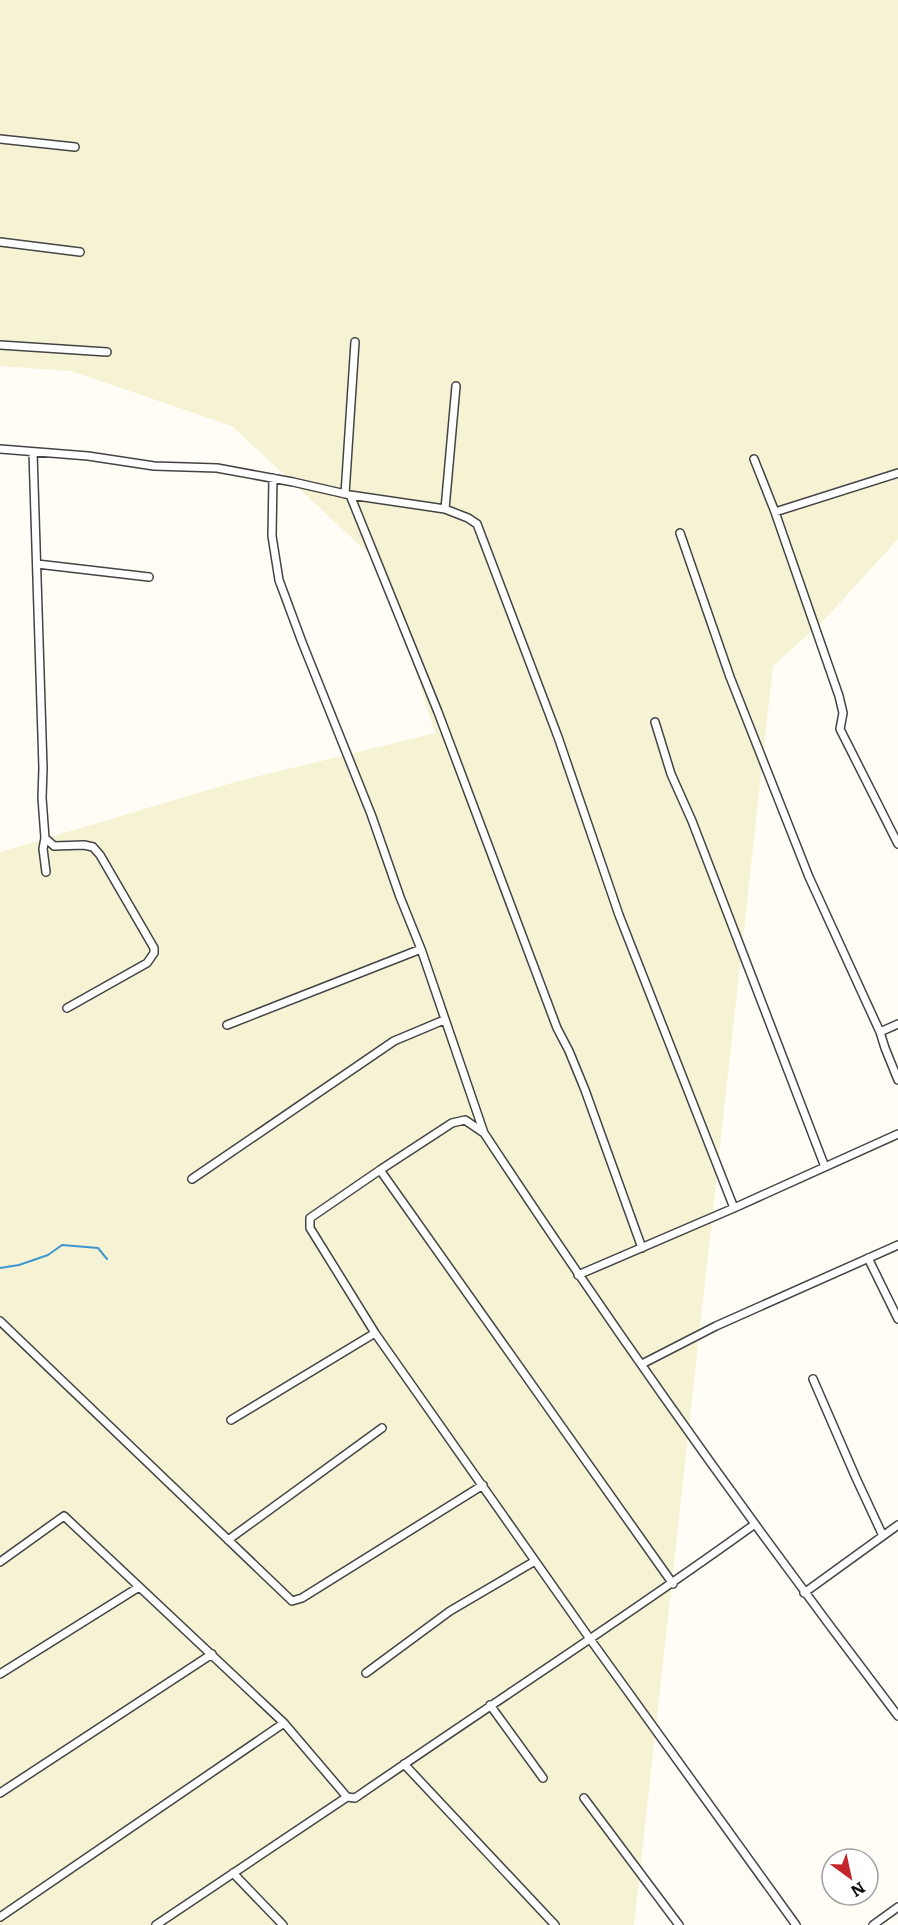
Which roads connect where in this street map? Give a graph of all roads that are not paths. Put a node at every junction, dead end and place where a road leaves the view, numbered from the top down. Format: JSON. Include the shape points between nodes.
{"nodes":[{"id":1,"x":0,"y":138,"type":"edge"},
{"id":2,"x":75,"y":147,"type":"dead end"},
{"id":3,"x":0,"y":242,"type":"edge"},
{"id":4,"x":80,"y":252,"type":"dead end"},
{"id":5,"x":355,"y":342,"type":"dead end"},
{"id":6,"x":0,"y":345,"type":"edge"},
{"id":7,"x":107,"y":352,"type":"dead end"},
{"id":8,"x":456,"y":386,"type":"dead end"},
{"id":9,"x":0,"y":449,"type":"edge"},
{"id":10,"x":33,"y":452,"type":"junction"},
{"id":11,"x":753,"y":459,"type":"dead end"},
{"id":12,"x":898,"y":473,"type":"edge"},
{"id":13,"x":273,"y":478,"type":"junction"},
{"id":14,"x":348,"y":494,"type":"junction"},
{"id":15,"x":445,"y":509,"type":"junction"},
{"id":16,"x":775,"y":512,"type":"junction"},
{"id":17,"x":680,"y":533,"type":"dead end"},
{"id":18,"x":37,"y":564,"type":"junction"},
{"id":19,"x":149,"y":577,"type":"dead end"},
{"id":20,"x":655,"y":722,"type":"dead end"},
{"id":21,"x":45,"y":838,"type":"junction"},
{"id":22,"x":898,"y":844,"type":"edge"},
{"id":23,"x":46,"y":872,"type":"dead end"},
{"id":24,"x":421,"y":949,"type":"junction"},
{"id":25,"x":67,"y":1008,"type":"dead end"},
{"id":26,"x":444,"y":1020,"type":"junction"},
{"id":27,"x":898,"y":1024,"type":"edge"},
{"id":28,"x":227,"y":1025,"type":"dead end"},
{"id":29,"x":880,"y":1032,"type":"junction"},
{"id":30,"x":898,"y":1080,"type":"edge"},
{"id":31,"x":484,"y":1133,"type":"junction"},
{"id":32,"x":898,"y":1134,"type":"edge"},
{"id":33,"x":825,"y":1167,"type":"junction"},
{"id":34,"x":380,"y":1170,"type":"junction"},
{"id":35,"x":192,"y":1179,"type":"dead end"},
{"id":36,"x":734,"y":1208,"type":"junction"},
{"id":37,"x":898,"y":1245,"type":"edge"},
{"id":38,"x":642,"y":1248,"type":"junction"},
{"id":39,"x":868,"y":1258,"type":"junction"},
{"id":40,"x":578,"y":1275,"type":"junction"},
{"id":41,"x":898,"y":1319,"type":"edge"},
{"id":42,"x":0,"y":1321,"type":"edge"},
{"id":43,"x":375,"y":1333,"type":"junction"},
{"id":44,"x":642,"y":1364,"type":"junction"},
{"id":45,"x":813,"y":1379,"type":"dead end"},
{"id":46,"x":231,"y":1420,"type":"dead end"},
{"id":47,"x":382,"y":1428,"type":"dead end"},
{"id":48,"x":483,"y":1485,"type":"junction"},
{"id":49,"x":755,"y":1524,"type":"junction"},
{"id":50,"x":898,"y":1525,"type":"edge"},
{"id":51,"x":883,"y":1536,"type":"junction"},
{"id":52,"x":228,"y":1539,"type":"junction"},
{"id":53,"x":535,"y":1561,"type":"junction"},
{"id":54,"x":0,"y":1562,"type":"edge"},
{"id":55,"x":673,"y":1584,"type":"junction"},
{"id":56,"x":139,"y":1587,"type":"junction"},
{"id":57,"x":804,"y":1593,"type":"junction"},
{"id":58,"x":590,"y":1640,"type":"junction"},
{"id":59,"x":212,"y":1654,"type":"junction"},
{"id":60,"x":366,"y":1673,"type":"dead end"},
{"id":61,"x":0,"y":1674,"type":"edge"},
{"id":62,"x":490,"y":1705,"type":"junction"},
{"id":63,"x":898,"y":1716,"type":"edge"},
{"id":64,"x":284,"y":1723,"type":"junction"},
{"id":65,"x":404,"y":1764,"type":"junction"},
{"id":66,"x":543,"y":1778,"type":"dead end"},
{"id":67,"x":0,"y":1793,"type":"edge"},
{"id":68,"x":347,"y":1797,"type":"junction"},
{"id":69,"x":584,"y":1798,"type":"dead end"},
{"id":70,"x":233,"y":1873,"type":"junction"},
{"id":71,"x":898,"y":1907,"type":"edge"},
{"id":72,"x":0,"y":1917,"type":"edge"},
{"id":73,"x":156,"y":1925,"type":"edge"},
{"id":74,"x":283,"y":1925,"type":"edge"},
{"id":75,"x":555,"y":1925,"type":"edge"},
{"id":76,"x":679,"y":1925,"type":"edge"},
{"id":77,"x":796,"y":1925,"type":"edge"},
{"id":78,"x":873,"y":1925,"type":"edge"}],
"edges":[{"from":1,"to":2,"type":"street"},
{"from":3,"to":4,"type":"street"},
{"from":5,"to":14,"type":"street"},
{"from":6,"to":7,"type":"street"},
{"from":8,"to":15,"type":"street"},
{"from":9,"to":10,"type":"street"},
{"from":10,"to":13,"type":"street","via":[[154,466],[217,468]]},
{"from":10,"to":18,"type":"street"},
{"from":11,"to":16,"type":"street"},
{"from":12,"to":16,"type":"street"},
{"from":13,"to":14,"type":"street"},
{"from":13,"to":24,"type":"street","via":[[272,536],[279,580]]},
{"from":14,"to":15,"type":"street"},
{"from":14,"to":38,"type":"street","via":[[438,712],[557,1028],[603,1135]]},
{"from":15,"to":36,"type":"street","via":[[477,524],[558,737],[619,915]]},
{"from":16,"to":22,"type":"street","via":[[839,696],[843,713],[840,729]]},
{"from":17,"to":29,"type":"street","via":[[730,677],[809,877]]},
{"from":18,"to":19,"type":"street"},
{"from":18,"to":21,"type":"street"},
{"from":20,"to":33,"type":"street","via":[[671,774]]},
{"from":21,"to":23,"type":"street"},
{"from":21,"to":25,"type":"street","via":[[54,846],[93,847],[154,948],[147,963]]},
{"from":24,"to":26,"type":"street"},
{"from":24,"to":28,"type":"street"},
{"from":26,"to":31,"type":"street"},
{"from":26,"to":35,"type":"street","via":[[393,1041]]},
{"from":27,"to":29,"type":"street"},
{"from":29,"to":30,"type":"street"},
{"from":31,"to":34,"type":"street","via":[[465,1120],[452,1123]]},
{"from":31,"to":40,"type":"street"},
{"from":32,"to":33,"type":"street"},
{"from":33,"to":36,"type":"street"},
{"from":34,"to":43,"type":"street","via":[[310,1218],[310,1228]]},
{"from":34,"to":55,"type":"street"},
{"from":36,"to":38,"type":"street"},
{"from":37,"to":39,"type":"street"},
{"from":38,"to":40,"type":"street"},
{"from":39,"to":41,"type":"street"},
{"from":39,"to":44,"type":"street"},
{"from":40,"to":44,"type":"street"},
{"from":42,"to":52,"type":"street"},
{"from":43,"to":46,"type":"street"},
{"from":43,"to":48,"type":"street"},
{"from":44,"to":49,"type":"street"},
{"from":45,"to":51,"type":"street"},
{"from":47,"to":52,"type":"street"},
{"from":48,"to":52,"type":"street","via":[[297,1600],[292,1601]]},
{"from":48,"to":53,"type":"street"},
{"from":49,"to":55,"type":"street"},
{"from":49,"to":57,"type":"street"},
{"from":50,"to":51,"type":"street"},
{"from":51,"to":57,"type":"street"},
{"from":53,"to":58,"type":"street"},
{"from":53,"to":60,"type":"street","via":[[450,1611]]},
{"from":54,"to":56,"type":"street","via":[[64,1516]]},
{"from":55,"to":58,"type":"street"},
{"from":56,"to":59,"type":"street"},
{"from":56,"to":61,"type":"street"},
{"from":57,"to":63,"type":"street"},
{"from":58,"to":62,"type":"street"},
{"from":58,"to":77,"type":"street"},
{"from":59,"to":64,"type":"street"},
{"from":59,"to":67,"type":"street"},
{"from":62,"to":65,"type":"street"},
{"from":62,"to":66,"type":"street"},
{"from":64,"to":68,"type":"street"},
{"from":64,"to":72,"type":"street"},
{"from":65,"to":68,"type":"street","via":[[355,1798]]},
{"from":65,"to":75,"type":"street"},
{"from":68,"to":70,"type":"street"},
{"from":69,"to":76,"type":"street"},
{"from":70,"to":73,"type":"street"},
{"from":70,"to":74,"type":"street"},
{"from":71,"to":78,"type":"street"}]}
